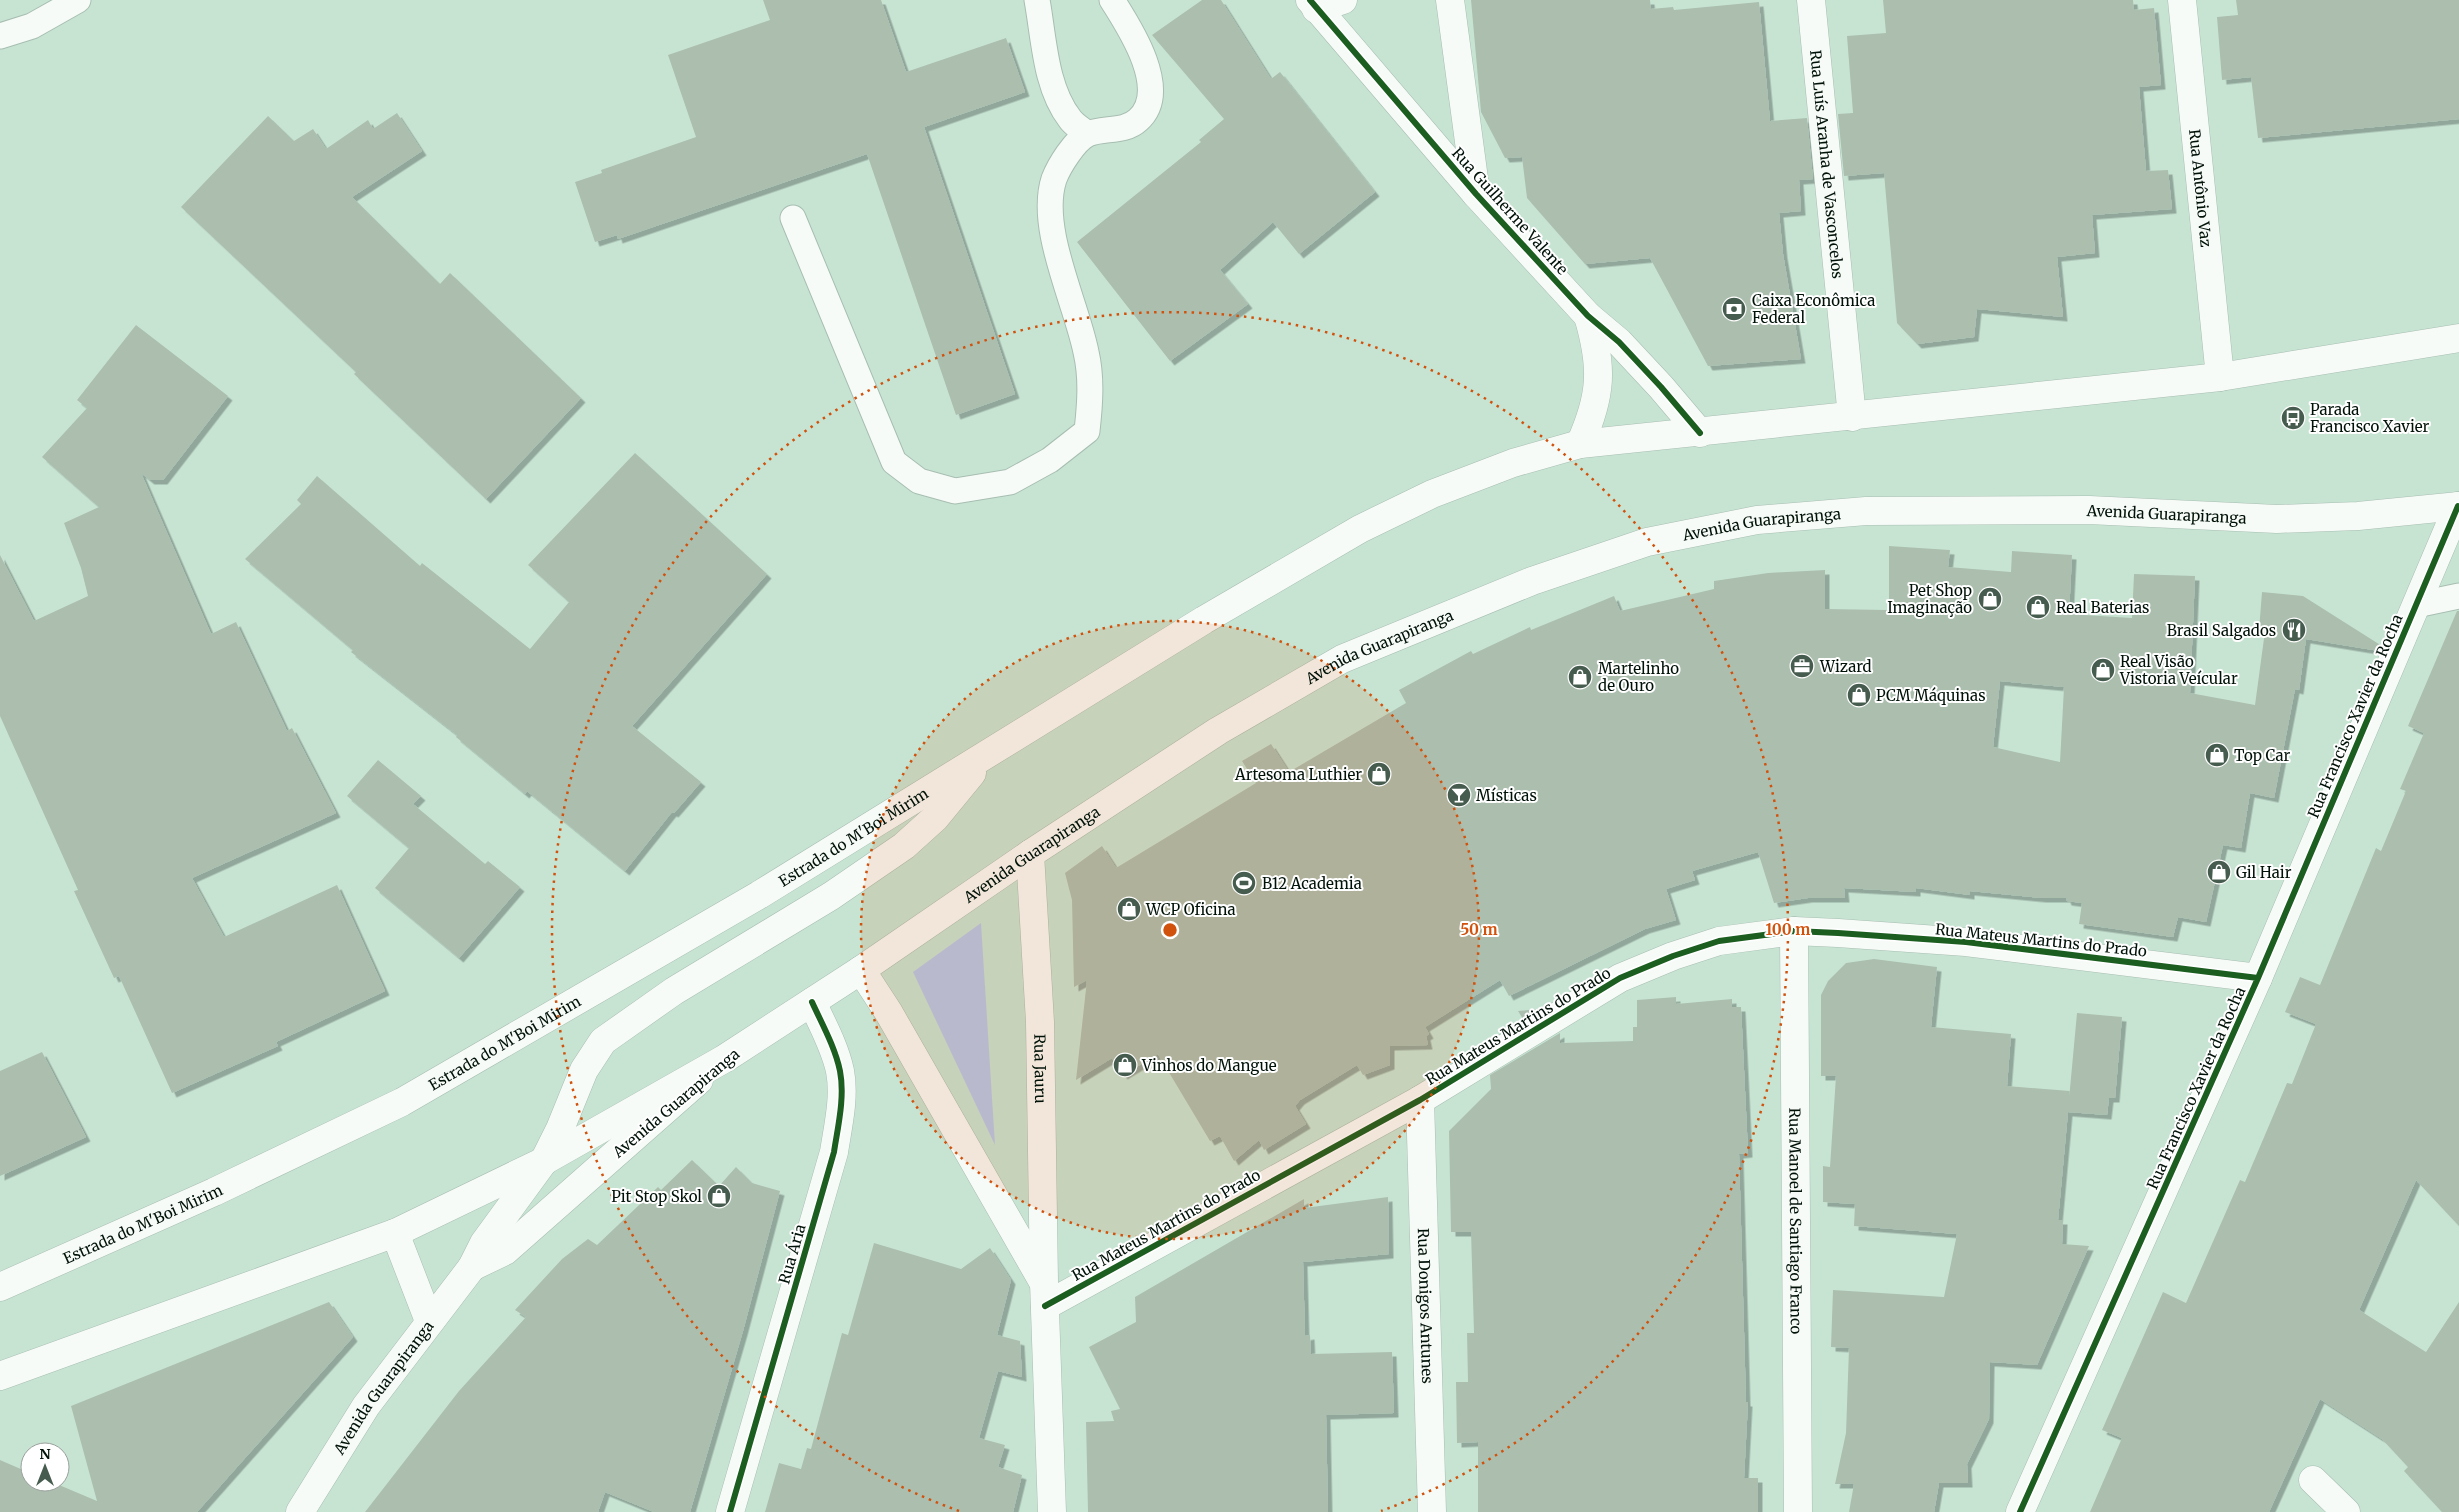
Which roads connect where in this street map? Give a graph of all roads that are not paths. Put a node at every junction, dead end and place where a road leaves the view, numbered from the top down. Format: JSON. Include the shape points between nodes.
{"nodes":[{"id":1,"x":78,"y":0,"type":"edge"},
{"id":2,"x":1037,"y":0,"type":"edge"},
{"id":3,"x":1112,"y":0,"type":"edge"},
{"id":4,"x":1343,"y":0,"type":"edge"},
{"id":5,"x":1450,"y":0,"type":"edge"},
{"id":6,"x":1811,"y":0,"type":"edge"},
{"id":7,"x":2182,"y":0,"type":"edge"},
{"id":8,"x":1313,"y":4,"type":"edge"},
{"id":9,"x":0,"y":36,"type":"edge"},
{"id":10,"x":1087,"y":134,"type":"junction"},
{"id":11,"x":1476,"y":194,"type":"junction"},
{"id":12,"x":793,"y":218,"type":"dead end"},
{"id":13,"x":1588,"y":316,"type":"junction"},
{"id":14,"x":2459,"y":338,"type":"edge"},
{"id":15,"x":2220,"y":376,"type":"junction"},
{"id":16,"x":1852,"y":417,"type":"junction"},
{"id":17,"x":1700,"y":433,"type":"junction"},
{"id":18,"x":1580,"y":444,"type":"junction"},
{"id":19,"x":2459,"y":506,"type":"edge"},
{"id":20,"x":2459,"y":596,"type":"edge"},
{"id":21,"x":2416,"y":604,"type":"junction"},
{"id":22,"x":987,"y":755,"type":"junction"},
{"id":23,"x":1030,"y":854,"type":"junction"},
{"id":24,"x":1794,"y":931,"type":"junction"},
{"id":25,"x":861,"y":970,"type":"junction"},
{"id":26,"x":2258,"y":978,"type":"junction"},
{"id":27,"x":812,"y":1002,"type":"junction"},
{"id":28,"x":724,"y":1058,"type":"junction"},
{"id":29,"x":1420,"y":1100,"type":"junction"},
{"id":30,"x":544,"y":1161,"type":"junction"},
{"id":31,"x":395,"y":1233,"type":"junction"},
{"id":32,"x":472,"y":1267,"type":"junction"},
{"id":33,"x":0,"y":1287,"type":"edge"},
{"id":34,"x":1044,"y":1294,"type":"junction"},
{"id":35,"x":429,"y":1321,"type":"junction"},
{"id":36,"x":0,"y":1376,"type":"edge"},
{"id":37,"x":2313,"y":1480,"type":"dead end"},
{"id":38,"x":300,"y":1512,"type":"edge"},
{"id":39,"x":730,"y":1512,"type":"edge"},
{"id":40,"x":1052,"y":1512,"type":"edge"},
{"id":41,"x":1432,"y":1512,"type":"edge"},
{"id":42,"x":1798,"y":1512,"type":"edge"},
{"id":43,"x":2020,"y":1512,"type":"edge"},
{"id":44,"x":2346,"y":1512,"type":"edge"}],
"edges":[{"from":1,"to":9,"type":"lane","via":[[32,26]]},
{"from":2,"to":10,"type":"lane","via":[[1050,74],[1059,100],[1070,120]]},
{"from":3,"to":10,"type":"lane","via":[[1133,32],[1143,55],[1150,103],[1138,120],[1116,130]]},
{"from":4,"to":8,"type":"main road"},
{"from":5,"to":11,"type":"main road"},
{"from":6,"to":16,"type":"main road","name":"Rua Luís Aranha de Vasconcelos"},
{"from":7,"to":15,"type":"main road","name":"Rua Antônio Vaz"},
{"from":8,"to":11,"type":"main road","name":"Rua Guilherme Valente"},
{"from":10,"to":12,"type":"lane","via":[[1067,154],[1054,179],[1049,208],[1059,256],[1087,352],[1091,396],[1087,431],[1050,460],[1010,482],[955,491],[919,481],[894,462]]},
{"from":11,"to":13,"type":"main road","name":"Rua Guilherme Valente"},
{"from":13,"to":17,"type":"main road","name":"Rua Guilherme Valente","via":[[1619,342]]},
{"from":13,"to":18,"type":"main road","name":"Rua Guilherme Valente","via":[[1598,349],[1599,369],[1595,402]]},
{"from":14,"to":15,"type":"main road"},
{"from":15,"to":16,"type":"main road"},
{"from":16,"to":17,"type":"main road"},
{"from":17,"to":18,"type":"main road"},
{"from":18,"to":22,"type":"main road","via":[[1513,463],[1432,494],[1360,528],[1204,620]]},
{"from":19,"to":21,"type":"main road","name":"Rua Francisco Xavier da Rocha"},
{"from":19,"to":23,"type":"main road","name":"Avenida Guarapiranga","via":[[2358,516],[2277,519],[2089,510],[1866,511],[1757,520],[1647,542],[1532,581],[1342,659],[1218,731]]},
{"from":20,"to":21,"type":"lane"},
{"from":21,"to":26,"type":"main road","name":"Rua Francisco Xavier da Rocha"},
{"from":22,"to":30,"type":"main road","via":[[935,818],[904,846],[831,896],[674,991],[603,1042],[584,1070]]},
{"from":22,"to":33,"type":"main road","name":"Estrada do M'Boi Mirim","via":[[759,895],[402,1102],[214,1192]]},
{"from":23,"to":25,"type":"main road","name":"Avenida Guarapiranga"},
{"from":23,"to":34,"type":"main road","name":"Rua Jauru","via":[[1040,1022]]},
{"from":24,"to":26,"type":"main road","name":"Rua Mateus Martins do Prado","via":[[1966,942]]},
{"from":24,"to":29,"type":"main road","name":"Rua Mateus Martins do Prado","via":[[1719,942],[1672,956],[1620,978]]},
{"from":24,"to":42,"type":"main road","name":"Rua Manoel de Santiago Franco"},
{"from":25,"to":27,"type":"main road","name":"Avenida Guarapiranga"},
{"from":25,"to":34,"type":"main road","name":"Rua Jauru"},
{"from":26,"to":43,"type":"main road","name":"Rua Francisco Xavier da Rocha"},
{"from":27,"to":28,"type":"main road","name":"Avenida Guarapiranga"},
{"from":27,"to":39,"type":"main road","name":"Rua Ária","via":[[840,1072],[841,1108],[837,1135]]},
{"from":28,"to":30,"type":"main road"},
{"from":28,"to":32,"type":"main road","name":"Avenida Guarapiranga","via":[[505,1251]]},
{"from":29,"to":34,"type":"main road","name":"Rua Mateus Martins do Prado"},
{"from":29,"to":41,"type":"main road","name":"Rua Donigos Antunes"},
{"from":30,"to":31,"type":"main road"},
{"from":30,"to":32,"type":"main road","name":"Avenida Guarapiranga","via":[[484,1243]]},
{"from":31,"to":35,"type":"main road"},
{"from":31,"to":36,"type":"main road"},
{"from":32,"to":35,"type":"main road","name":"Avenida Guarapiranga"},
{"from":34,"to":40,"type":"main road","name":"Rua Jauru"},
{"from":35,"to":38,"type":"main road","name":"Avenida Guarapiranga","via":[[366,1406]]},
{"from":37,"to":44,"type":"main road"}]}
